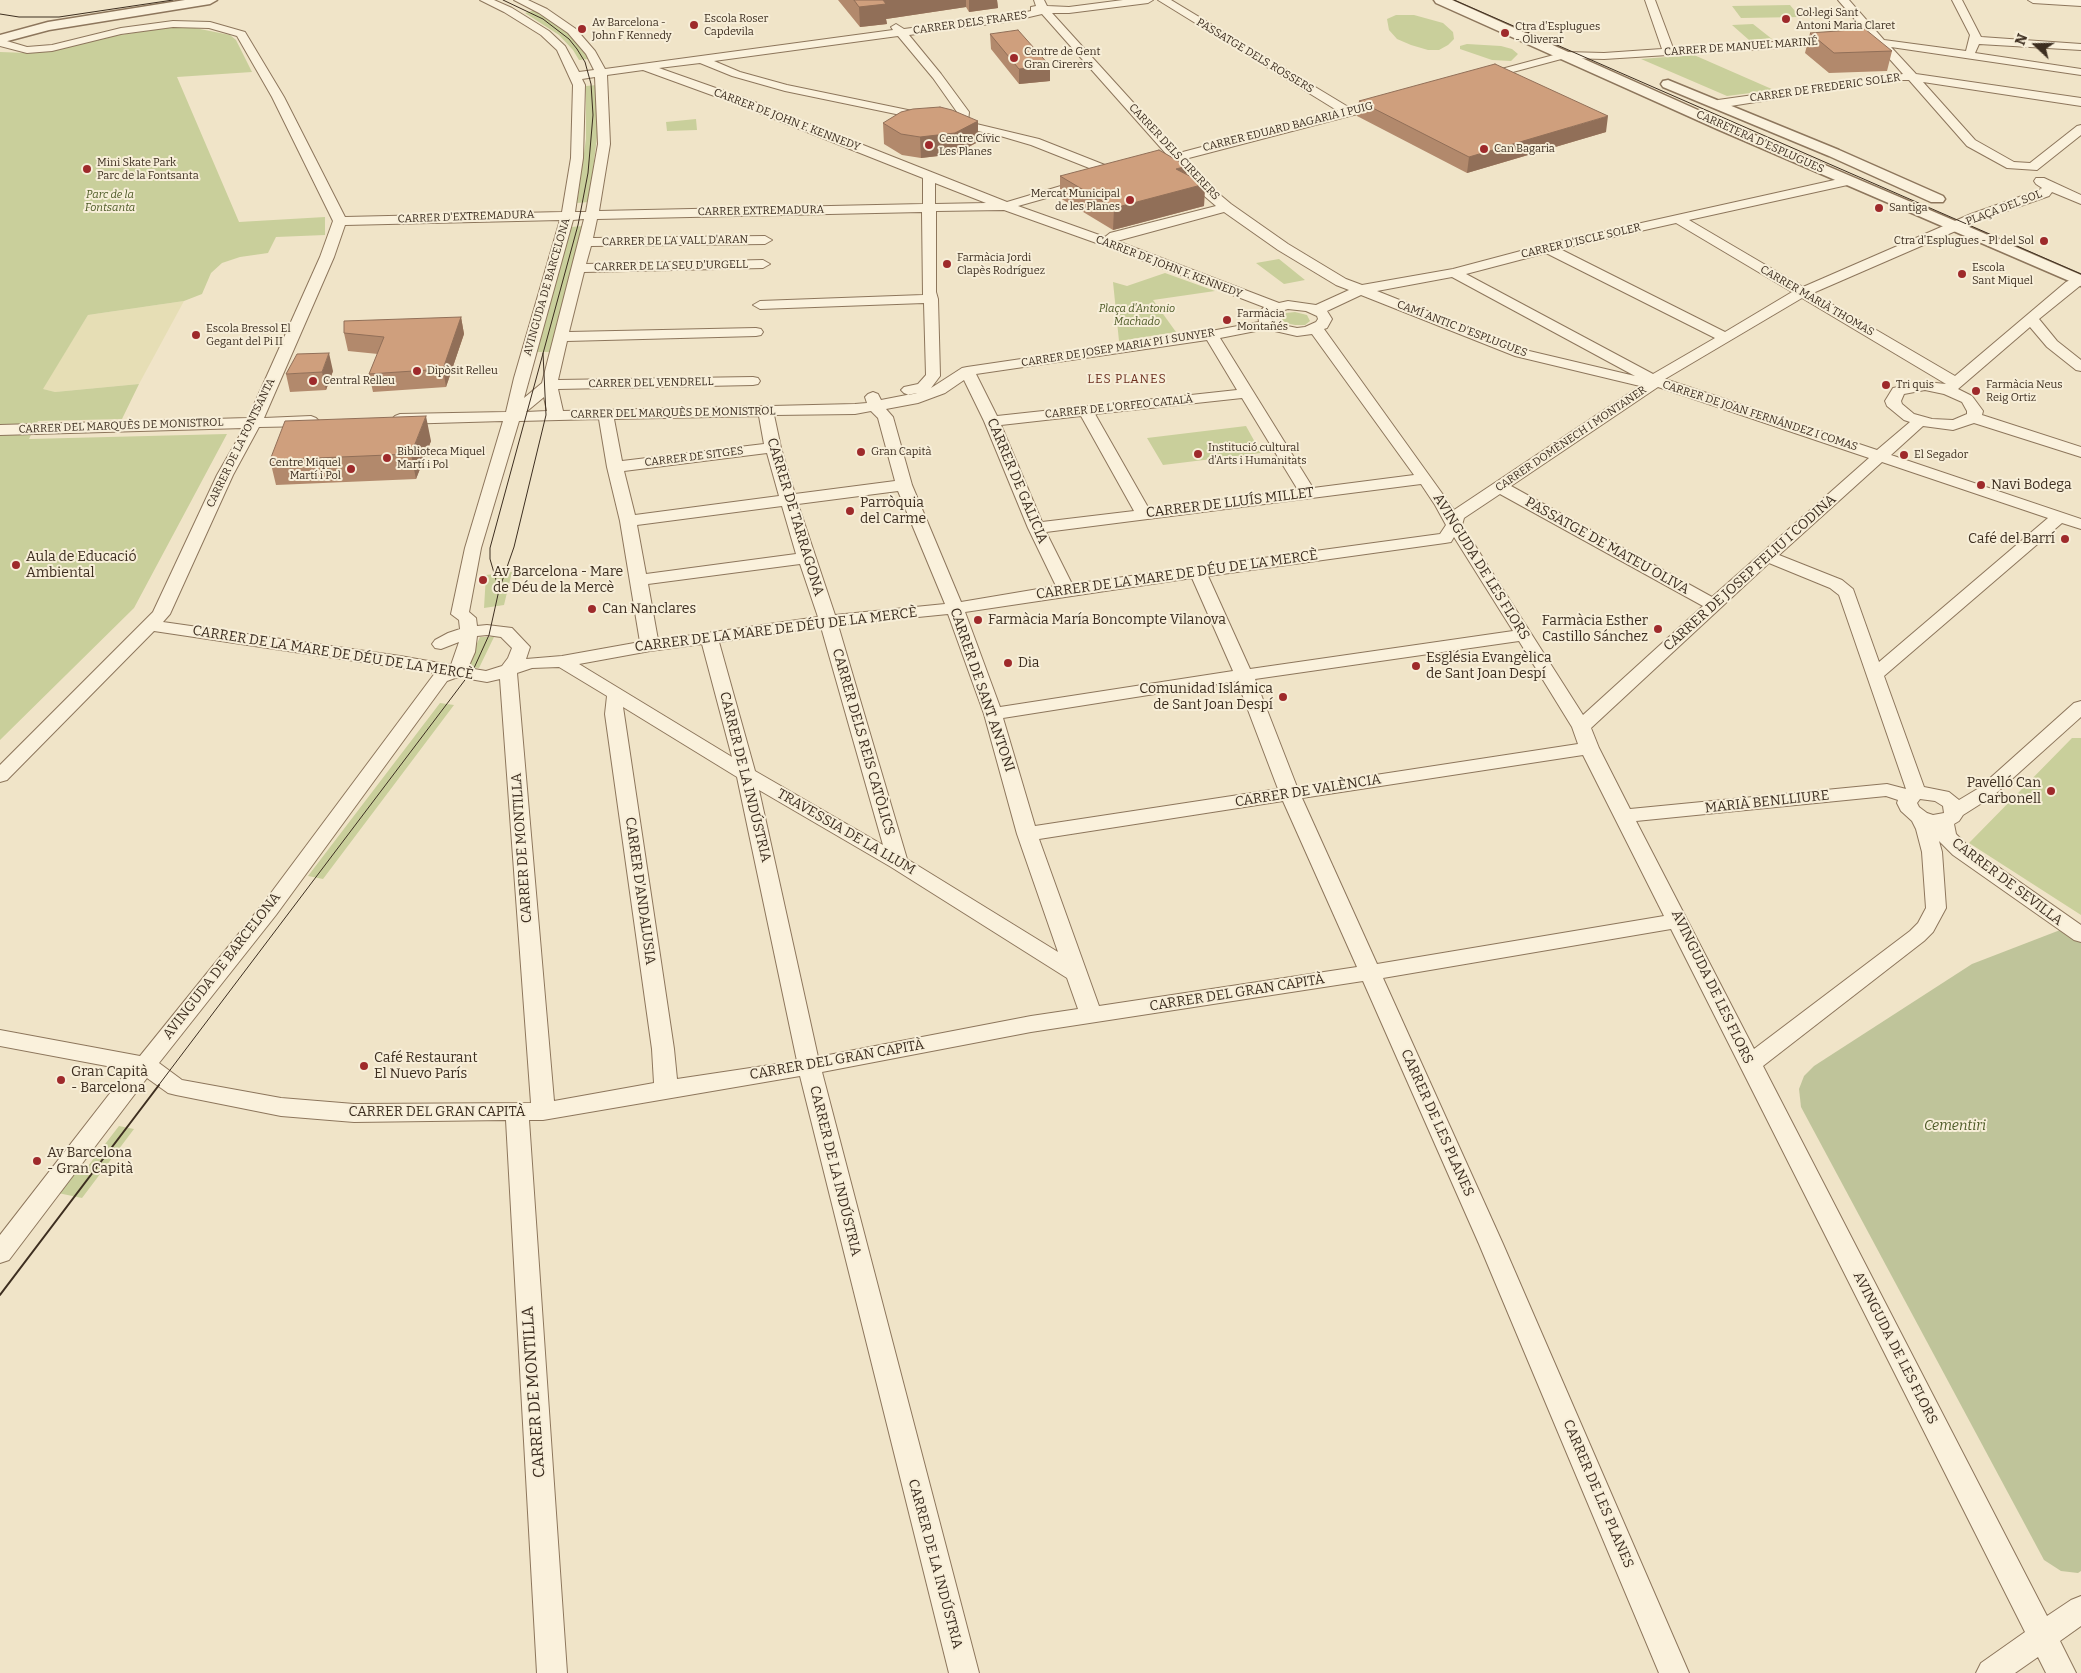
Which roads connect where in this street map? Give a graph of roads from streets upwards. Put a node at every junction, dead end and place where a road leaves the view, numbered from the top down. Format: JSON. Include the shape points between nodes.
{"nodes":[{"id":1,"x":210,"y":0,"type":"edge"},
{"id":2,"x":485,"y":0,"type":"edge"},
{"id":3,"x":518,"y":0,"type":"edge"},
{"id":4,"x":1148,"y":0,"type":"edge"},
{"id":5,"x":1163,"y":0,"type":"edge"},
{"id":6,"x":1441,"y":0,"type":"edge"},
{"id":7,"x":1650,"y":0,"type":"edge"},
{"id":8,"x":1843,"y":0,"type":"edge"},
{"id":9,"x":1957,"y":0,"type":"edge"},
{"id":10,"x":2033,"y":0,"type":"edge"},
{"id":11,"x":2081,"y":3,"type":"edge"},
{"id":12,"x":1041,"y":4,"type":"edge"},
{"id":13,"x":48,"y":26,"type":"junction"},
{"id":14,"x":899,"y":30,"type":"junction"},
{"id":15,"x":0,"y":40,"type":"edge"},
{"id":16,"x":1976,"y":40,"type":"junction"},
{"id":17,"x":1878,"y":42,"type":"junction"},
{"id":18,"x":14,"y":47,"type":"junction"},
{"id":19,"x":1566,"y":47,"type":"junction"},
{"id":20,"x":2081,"y":47,"type":"edge"},
{"id":21,"x":0,"y":48,"type":"edge"},
{"id":22,"x":1668,"y":51,"type":"junction"},
{"id":23,"x":1969,"y":55,"type":"junction"},
{"id":24,"x":1604,"y":56,"type":"junction"},
{"id":25,"x":700,"y":59,"type":"junction"},
{"id":26,"x":644,"y":67,"type":"junction"},
{"id":27,"x":1638,"y":71,"type":"dead end"},
{"id":28,"x":2081,"y":72,"type":"edge"},
{"id":29,"x":601,"y":73,"type":"junction"},
{"id":30,"x":575,"y":76,"type":"junction"},
{"id":31,"x":1910,"y":77,"type":"junction"},
{"id":32,"x":1656,"y":79,"type":"dead end"},
{"id":33,"x":1469,"y":80,"type":"edge"},
{"id":34,"x":1394,"y":100,"type":"edge"},
{"id":35,"x":2081,"y":102,"type":"edge"},
{"id":36,"x":1718,"y":104,"type":"junction"},
{"id":37,"x":1348,"y":112,"type":"junction"},
{"id":38,"x":962,"y":124,"type":"junction"},
{"id":39,"x":2078,"y":135,"type":"edge"},
{"id":40,"x":1176,"y":156,"type":"junction"},
{"id":41,"x":2033,"y":167,"type":"junction"},
{"id":42,"x":1116,"y":174,"type":"junction"},
{"id":43,"x":928,"y":176,"type":"junction"},
{"id":44,"x":1848,"y":181,"type":"junction"},
{"id":45,"x":2050,"y":187,"type":"junction"},
{"id":46,"x":2081,"y":200,"type":"edge"},
{"id":47,"x":1006,"y":206,"type":"junction"},
{"id":48,"x":1226,"y":207,"type":"junction"},
{"id":49,"x":930,"y":208,"type":"junction"},
{"id":50,"x":568,"y":214,"type":"junction"},
{"id":51,"x":592,"y":214,"type":"junction"},
{"id":52,"x":1957,"y":214,"type":"junction"},
{"id":53,"x":1976,"y":217,"type":"junction"},
{"id":54,"x":1678,"y":220,"type":"junction"},
{"id":55,"x":340,"y":221,"type":"junction"},
{"id":56,"x":1993,"y":224,"type":"dead end"},
{"id":57,"x":765,"y":240,"type":"dead end"},
{"id":58,"x":584,"y":242,"type":"junction"},
{"id":59,"x":1107,"y":242,"type":"junction"},
{"id":60,"x":1547,"y":248,"type":"junction"},
{"id":61,"x":763,"y":264,"type":"dead end"},
{"id":62,"x":578,"y":268,"type":"junction"},
{"id":63,"x":1454,"y":273,"type":"junction"},
{"id":64,"x":2080,"y":280,"type":"edge"},
{"id":65,"x":1360,"y":290,"type":"junction"},
{"id":66,"x":1801,"y":293,"type":"junction"},
{"id":67,"x":931,"y":299,"type":"junction"},
{"id":68,"x":760,"y":305,"type":"dead end"},
{"id":69,"x":1276,"y":307,"type":"junction"},
{"id":70,"x":1317,"y":310,"type":"junction"},
{"id":71,"x":2032,"y":320,"type":"junction"},
{"id":72,"x":1268,"y":324,"type":"junction"},
{"id":73,"x":1316,"y":329,"type":"junction"},
{"id":74,"x":756,"y":332,"type":"dead end"},
{"id":75,"x":1211,"y":335,"type":"junction"},
{"id":76,"x":562,"y":337,"type":"junction"},
{"id":77,"x":1725,"y":337,"type":"junction"},
{"id":78,"x":2081,"y":367,"type":"edge"},
{"id":79,"x":967,"y":371,"type":"junction"},
{"id":80,"x":753,"y":381,"type":"dead end"},
{"id":81,"x":1653,"y":383,"type":"junction"},
{"id":82,"x":550,"y":385,"type":"junction"},
{"id":83,"x":1952,"y":386,"type":"junction"},
{"id":84,"x":1247,"y":392,"type":"junction"},
{"id":85,"x":874,"y":402,"type":"junction"},
{"id":86,"x":766,"y":411,"type":"junction"},
{"id":87,"x":1086,"y":411,"type":"junction"},
{"id":88,"x":556,"y":414,"type":"junction"},
{"id":89,"x":513,"y":415,"type":"junction"},
{"id":90,"x":606,"y":415,"type":"junction"},
{"id":91,"x":1972,"y":418,"type":"junction"},
{"id":92,"x":380,"y":419,"type":"edge"},
{"id":93,"x":330,"y":420,"type":"edge"},
{"id":94,"x":992,"y":421,"type":"junction"},
{"id":95,"x":1920,"y":421,"type":"junction"},
{"id":96,"x":254,"y":423,"type":"junction"},
{"id":97,"x":0,"y":430,"type":"edge"},
{"id":98,"x":772,"y":448,"type":"junction"},
{"id":99,"x":2081,"y":452,"type":"edge"},
{"id":100,"x":1880,"y":456,"type":"junction"},
{"id":101,"x":615,"y":467,"type":"junction"},
{"id":102,"x":1424,"y":479,"type":"junction"},
{"id":103,"x":904,"y":485,"type":"junction"},
{"id":104,"x":1500,"y":487,"type":"junction"},
{"id":105,"x":1308,"y":493,"type":"junction"},
{"id":106,"x":789,"y":501,"type":"junction"},
{"id":107,"x":1144,"y":514,"type":"junction"},
{"id":108,"x":2059,"y":517,"type":"junction"},
{"id":109,"x":628,"y":521,"type":"junction"},
{"id":110,"x":1454,"y":524,"type":"junction"},
{"id":111,"x":2081,"y":524,"type":"edge"},
{"id":112,"x":1036,"y":528,"type":"junction"},
{"id":113,"x":1405,"y":543,"type":"joint"},
{"id":114,"x":1767,"y":556,"type":"junction"},
{"id":115,"x":806,"y":558,"type":"junction"},
{"id":116,"x":1198,"y":573,"type":"junction"},
{"id":117,"x":639,"y":580,"type":"junction"},
{"id":118,"x":1066,"y":590,"type":"junction"},
{"id":119,"x":1714,"y":605,"type":"junction"},
{"id":120,"x":954,"y":608,"type":"junction"},
{"id":121,"x":460,"y":614,"type":"junction"},
{"id":122,"x":828,"y":622,"type":"junction"},
{"id":123,"x":150,"y":625,"type":"junction"},
{"id":124,"x":469,"y":632,"type":"junction"},
{"id":125,"x":1524,"y":635,"type":"junction"},
{"id":126,"x":710,"y":638,"type":"junction"},
{"id":127,"x":441,"y":644,"type":"junction"},
{"id":128,"x":650,"y":646,"type":"junction"},
{"id":129,"x":562,"y":661,"type":"junction"},
{"id":130,"x":508,"y":670,"type":"junction"},
{"id":131,"x":445,"y":672,"type":"junction"},
{"id":132,"x":1244,"y":675,"type":"junction"},
{"id":133,"x":1876,"y":675,"type":"junction"},
{"id":134,"x":617,"y":694,"type":"junction"},
{"id":135,"x":2081,"y":707,"type":"edge"},
{"id":136,"x":993,"y":714,"type":"junction"},
{"id":137,"x":1581,"y":727,"type":"junction"},
{"id":138,"x":1590,"y":748,"type":"junction"},
{"id":139,"x":746,"y":774,"type":"junction"},
{"id":140,"x":0,"y":776,"type":"edge"},
{"id":141,"x":1290,"y":794,"type":"junction"},
{"id":142,"x":1913,"y":795,"type":"junction"},
{"id":143,"x":1625,"y":816,"type":"junction"},
{"id":144,"x":1950,"y":816,"type":"junction"},
{"id":145,"x":1920,"y":817,"type":"junction"},
{"id":146,"x":1027,"y":834,"type":"junction"},
{"id":147,"x":898,"y":862,"type":"junction"},
{"id":148,"x":1679,"y":921,"type":"junction"},
{"id":149,"x":2081,"y":936,"type":"edge"},
{"id":150,"x":1369,"y":973,"type":"junction"},
{"id":151,"x":1077,"y":974,"type":"junction"},
{"id":152,"x":1091,"y":1015,"type":"junction"},
{"id":153,"x":0,"y":1038,"type":"edge"},
{"id":154,"x":1750,"y":1064,"type":"junction"},
{"id":155,"x":146,"y":1065,"type":"junction"},
{"id":156,"x":810,"y":1066,"type":"junction"},
{"id":157,"x":666,"y":1089,"type":"junction"},
{"id":158,"x":517,"y":1111,"type":"junction"},
{"id":159,"x":543,"y":1111,"type":"junction"},
{"id":160,"x":0,"y":1253,"type":"edge"},
{"id":161,"x":2081,"y":1609,"type":"edge"},
{"id":162,"x":2042,"y":1635,"type":"junction"},
{"id":163,"x":552,"y":1673,"type":"edge"},
{"id":164,"x":964,"y":1673,"type":"edge"},
{"id":165,"x":1674,"y":1673,"type":"edge"},
{"id":166,"x":1991,"y":1673,"type":"edge"},
{"id":167,"x":2061,"y":1673,"type":"edge"}],
"edges":[{"from":1,"to":13,"type":"street"},
{"from":2,"to":30,"type":"street","name":"AVINGUDA DE BARCELONA","via":[[545,33],[560,48]]},
{"from":3,"to":29,"type":"street","name":"AVINGUDA DE BARCELONA","via":[[543,11],[572,31],[591,53]]},
{"from":4,"to":12,"type":"street","name":"CARRER DELS FRARES","via":[[1069,10]]},
{"from":5,"to":37,"type":"street","name":"PASSATGE DELS ROSSERS"},
{"from":6,"to":19,"type":"street","name":"CARRETERA D'ESPLUGUES"},
{"from":7,"to":22,"type":"street"},
{"from":8,"to":17,"type":"street"},
{"from":9,"to":16,"type":"street"},
{"from":10,"to":11,"type":"street"},
{"from":12,"to":14,"type":"street","name":"CARRER DELS FRARES","via":[[1034,14]]},
{"from":12,"to":40,"type":"street","name":"CARRER DELS CIRERERS"},
{"from":13,"to":15,"type":"street"},
{"from":13,"to":15,"type":"street","via":[[8,24],[7,34]]},
{"from":14,"to":25,"type":"street","name":"CARRER DELS FRARES"},
{"from":14,"to":38,"type":"street","via":[[963,112]]},
{"from":15,"to":18,"type":"street"},
{"from":16,"to":20,"type":"street"},
{"from":16,"to":23,"type":"street"},
{"from":17,"to":22,"type":"street","name":"CARRER DE MANUEL MARINÉ","via":[[1842,41]]},
{"from":17,"to":23,"type":"street","name":"CARRER DE MANUEL MARINÉ"},
{"from":17,"to":31,"type":"street"},
{"from":18,"to":21,"type":"street"},
{"from":18,"to":55,"type":"street","via":[[27,50],[52,48],[121,31],[173,24],[210,25],[241,34],[278,97]]},
{"from":19,"to":24,"type":"street","name":"CARRETERA D'ESPLUGUES"},
{"from":19,"to":33,"type":"street"},
{"from":19,"to":44,"type":"street","name":"CARRETERA D'ESPLUGUES"},
{"from":22,"to":24,"type":"street","name":"CARRER DE MANUEL MARINÉ"},
{"from":23,"to":28,"type":"street","name":"CARRER DE MANUEL MARINÉ"},
{"from":24,"to":27,"type":"street","name":"CARRETERA D'ESPLUGUES"},
{"from":25,"to":26,"type":"street","name":"CARRER DELS FRARES"},
{"from":25,"to":38,"type":"street","via":[[736,74],[786,88]]},
{"from":26,"to":29,"type":"street","name":"CARRER DELS FRARES"},
{"from":26,"to":43,"type":"street","name":"CARRER DE JOHN F. KENNEDY","via":[[743,102]]},
{"from":29,"to":30,"type":"street","name":"CARRER DELS FRARES"},
{"from":29,"to":51,"type":"street","name":"AVINGUDA DE BARCELONA","via":[[605,140]]},
{"from":30,"to":50,"type":"street","name":"AVINGUDA DE BARCELONA","via":[[579,85],[577,158]]},
{"from":31,"to":35,"type":"street","name":"CARRER DE FREDERIC SOLER"},
{"from":31,"to":36,"type":"street","name":"CARRER DE FREDERIC SOLER"},
{"from":31,"to":41,"type":"street","via":[[1971,143],[2011,165]]},
{"from":32,"to":36,"type":"street","name":"CARRETERA D'ESPLUGUES"},
{"from":34,"to":37,"type":"street","name":"CARRER EDUARD BAGARIA I PUIG"},
{"from":36,"to":52,"type":"street","name":"CARRETERA D'ESPLUGUES"},
{"from":37,"to":40,"type":"street","name":"CARRER EDUARD BAGARIA I PUIG"},
{"from":38,"to":42,"type":"street","via":[[1035,142]]},
{"from":39,"to":41,"type":"street"},
{"from":40,"to":42,"type":"street","name":"CARRER EDUARD BAGARIA I PUIG"},
{"from":40,"to":48,"type":"street","name":"CARRER DELS CIRERERS"},
{"from":41,"to":45,"type":"street","via":[[2031,170],[2035,177]]},
{"from":42,"to":47,"type":"street","name":"CARRER EDUARD BAGARIA I PUIG"},
{"from":43,"to":47,"type":"street","name":"CARRER DE JOHN F. KENNEDY"},
{"from":43,"to":49,"type":"street"},
{"from":44,"to":52,"type":"street","name":"CARRETERA D'ESPLUGUES"},
{"from":44,"to":54,"type":"street","name":"CARRER D'ISCLE SOLER"},
{"from":45,"to":46,"type":"street"},
{"from":45,"to":53,"type":"street","name":"PLAÇA DEL SOL","via":[[2044,193]]},
{"from":47,"to":49,"type":"street","name":"CARRER EXTREMADURA"},
{"from":47,"to":59,"type":"street","name":"CARRER DE JOHN F. KENNEDY"},
{"from":48,"to":59,"type":"street","via":[[1115,236]]},
{"from":48,"to":65,"type":"street","name":"CARRER DELS CIRERERS","via":[[1283,247]]},
{"from":49,"to":51,"type":"street","name":"CARRER EXTREMADURA"},
{"from":49,"to":67,"type":"street","via":[[928,292]]},
{"from":50,"to":51,"type":"street","name":"CARRER D'EXTREMADURA"},
{"from":50,"to":55,"type":"street","name":"CARRER D'EXTREMADURA"},
{"from":50,"to":89,"type":"street","name":"AVINGUDA DE BARCELONA"},
{"from":51,"to":58,"type":"street","name":"AVINGUDA DE BARCELONA"},
{"from":52,"to":53,"type":"street","name":"CARRETERA D'ESPLUGUES"},
{"from":52,"to":64,"type":"street","name":"CARRETERA D'ESPLUGUES"},
{"from":52,"to":66,"type":"street","name":"CARRER DOMÈNECH I MONTANER"},
{"from":53,"to":56,"type":"street","name":"CARRETERA D'ESPLUGUES"},
{"from":54,"to":60,"type":"street","name":"CARRER D'ISCLE SOLER"},
{"from":54,"to":66,"type":"street","name":"CARRER MARIÀ THOMAS"},
{"from":55,"to":96,"type":"street","name":"CARRER DE LA FONTSANTA"},
{"from":57,"to":58,"type":"street","name":"CARRER DE LA VALL D'ARAN"},
{"from":58,"to":62,"type":"street","name":"AVINGUDA DE BARCELONA"},
{"from":59,"to":69,"type":"street","name":"CARRER DE JOHN F. KENNEDY"},
{"from":60,"to":63,"type":"street","name":"CARRER D'ISCLE SOLER"},
{"from":60,"to":77,"type":"street"},
{"from":61,"to":62,"type":"street","name":"CARRER DE LA SEU D'URGELL"},
{"from":62,"to":76,"type":"street","name":"AVINGUDA DE BARCELONA"},
{"from":63,"to":65,"type":"street","name":"CARRER D'ISCLE SOLER"},
{"from":63,"to":81,"type":"street","name":"CARRER DE JOAN FERNÁNDEZ I COMAS"},
{"from":64,"to":71,"type":"street"},
{"from":65,"to":70,"type":"street","name":"CARRER D'ISCLE SOLER"},
{"from":65,"to":81,"type":"street","name":"CAMÍ ANTIC D'ESPLUGUES","via":[[1520,353]]},
{"from":66,"to":77,"type":"street","name":"CARRER DOMÈNECH I MONTANER"},
{"from":66,"to":83,"type":"street","name":"CARRER MARIÀ THOMAS"},
{"from":67,"to":68,"type":"street"},
{"from":67,"to":85,"type":"street","via":[[933,376],[923,388],[882,393]]},
{"from":69,"to":70,"type":"street","via":[[1298,305]]},
{"from":69,"to":72,"type":"street","via":[[1265,314]]},
{"from":70,"to":73,"type":"street","via":[[1324,319]]},
{"from":71,"to":78,"type":"street","via":[[2052,344]]},
{"from":71,"to":83,"type":"street"},
{"from":72,"to":73,"type":"street","via":[[1287,332]]},
{"from":72,"to":75,"type":"street","name":"CARRER DE JOSEP MARIA PI I SUNYER"},
{"from":73,"to":102,"type":"street","name":"AVINGUDA DE LES FLORS"},
{"from":74,"to":76,"type":"street"},
{"from":75,"to":79,"type":"street","name":"CARRER DE JOSEP MARIA PI I SUNYER"},
{"from":75,"to":84,"type":"street"},
{"from":76,"to":82,"type":"street","name":"AVINGUDA DE BARCELONA"},
{"from":77,"to":81,"type":"street","name":"CARRER DOMÈNECH I MONTANER"},
{"from":79,"to":85,"type":"street","via":[[940,390],[913,400]]},
{"from":79,"to":94,"type":"street","name":"CARRER DE GALICIA"},
{"from":80,"to":82,"type":"street","name":"CARRER DEL VENDRELL"},
{"from":81,"to":100,"type":"street","name":"CARRER DE JOAN FERNÁNDEZ I COMAS"},
{"from":81,"to":104,"type":"street","name":"CARRER DOMÈNECH I MONTANER"},
{"from":82,"to":88,"type":"street","name":"AVINGUDA DE BARCELONA"},
{"from":82,"to":89,"type":"street"},
{"from":83,"to":91,"type":"street","name":"CARRER MARIÀ THOMAS","via":[[1973,405],[1976,410]]},
{"from":83,"to":95,"type":"street","via":[[1914,386],[1898,391],[1893,400],[1895,406]]},
{"from":84,"to":87,"type":"street","name":"CARRER DE L'ORFEO CATALÀ"},
{"from":84,"to":105,"type":"street"},
{"from":85,"to":86,"type":"street","name":"CARRER DEL MARQUÈS DE MONISTROL","via":[[855,410]]},
{"from":85,"to":103,"type":"street","name":"CARRER DE SANT ANTONI","via":[[885,417]]},
{"from":86,"to":90,"type":"street","name":"CARRER DEL MARQUÈS DE MONISTROL"},
{"from":86,"to":98,"type":"street","name":"CARRER DE TARRAGONA"},
{"from":87,"to":94,"type":"street","name":"CARRER DE L'ORFEO CATALÀ"},
{"from":87,"to":107,"type":"street"},
{"from":88,"to":89,"type":"street","name":"CARRER DEL MARQUÈS DE MONISTROL"},
{"from":88,"to":90,"type":"street","name":"CARRER DEL MARQUÈS DE MONISTROL"},
{"from":89,"to":92,"type":"street","name":"CARRER DEL MARQUÈS DE MONISTROL"},
{"from":89,"to":121,"type":"street","name":"AVINGUDA DE BARCELONA","via":[[473,548]]},
{"from":90,"to":101,"type":"street"},
{"from":91,"to":95,"type":"street","via":[[1954,425]]},
{"from":91,"to":99,"type":"street"},
{"from":93,"to":96,"type":"street","name":"CARRER DEL MARQUÈS DE MONISTROL"},
{"from":94,"to":112,"type":"street","name":"CARRER DE GALICIA"},
{"from":95,"to":100,"type":"street","name":"CARRER DE JOSEP FELIU I CODINA"},
{"from":96,"to":97,"type":"street","name":"CARRER DEL MARQUÈS DE MONISTROL"},
{"from":96,"to":123,"type":"street","name":"CARRER DE LA FONTSANTA","via":[[225,475],[160,614]]},
{"from":98,"to":101,"type":"street","name":"CARRER DE SITGES"},
{"from":98,"to":106,"type":"street","name":"CARRER DE TARRAGONA"},
{"from":100,"to":108,"type":"street","name":"CARRER DE JOAN FERNÁNDEZ I COMAS"},
{"from":100,"to":114,"type":"street","name":"CARRER DE JOSEP FELIU I CODINA"},
{"from":101,"to":109,"type":"street"},
{"from":102,"to":105,"type":"street","name":"CARRER DE LLUÍS MILLET"},
{"from":102,"to":110,"type":"street","name":"AVINGUDA DE LES FLORS"},
{"from":103,"to":106,"type":"street"},
{"from":103,"to":120,"type":"street","name":"CARRER DE SANT ANTONI"},
{"from":104,"to":110,"type":"street","name":"CARRER DOMÈNECH I MONTANER","via":[[1456,516]]},
{"from":104,"to":119,"type":"street","name":"PASSATGE DE MATEU OLIVA"},
{"from":105,"to":107,"type":"street","name":"CARRER DE LLUÍS MILLET"},
{"from":106,"to":109,"type":"street"},
{"from":106,"to":115,"type":"street","name":"CARRER DE TARRAGONA"},
{"from":107,"to":112,"type":"street","name":"CARRER DE LLUÍS MILLET"},
{"from":108,"to":111,"type":"street","name":"CARRER DE JOAN FERNÁNDEZ I COMAS"},
{"from":108,"to":133,"type":"street"},
{"from":109,"to":117,"type":"street"},
{"from":110,"to":113,"type":"street","name":"CARRER DOMÈNECH I MONTANER","via":[[1445,538]]},
{"from":110,"to":125,"type":"street","name":"AVINGUDA DE LES FLORS"},
{"from":112,"to":118,"type":"street","name":"CARRER DE GALICIA"},
{"from":113,"to":116,"type":"street","name":"CARRER DE LA MARE DE DÉU DE LA MERCÈ"},
{"from":114,"to":119,"type":"street","name":"CARRER DE JOSEP FELIU I CODINA"},
{"from":114,"to":133,"type":"street","via":[[1848,593]]},
{"from":115,"to":117,"type":"street"},
{"from":115,"to":122,"type":"street","name":"CARRER DE TARRAGONA"},
{"from":116,"to":118,"type":"street","name":"CARRER DE LA MARE DE DÉU DE LA MERCÈ"},
{"from":116,"to":132,"type":"street","name":"CARRER DE LES PLANES"},
{"from":117,"to":128,"type":"street"},
{"from":118,"to":120,"type":"street","name":"CARRER DE LA MARE DE DÉU DE LA MERCÈ"},
{"from":119,"to":137,"type":"street","name":"CARRER DE JOSEP FELIU I CODINA"},
{"from":120,"to":122,"type":"street","name":"CARRER DE LA MARE DE DÉU DE LA MERCÈ"},
{"from":120,"to":136,"type":"street","name":"CARRER DE SANT ANTONI"},
{"from":121,"to":124,"type":"street","via":[[468,618]]},
{"from":121,"to":127,"type":"street","name":"AVINGUDA DE BARCELONA","via":[[450,619]]},
{"from":122,"to":126,"type":"street","name":"CARRER DE LA MARE DE DÉU DE LA MERCÈ"},
{"from":122,"to":147,"type":"street","name":"CARRER DELS REIS CATÒLICS"},
{"from":123,"to":131,"type":"street","name":"CARRER DE LA MARE DE DÉU DE LA MERCÈ"},
{"from":123,"to":140,"type":"street","name":"CARRER DE LA FONTSANTA"},
{"from":124,"to":127,"type":"street"},
{"from":124,"to":130,"type":"street","via":[[506,632],[515,640],[521,647],[520,653]]},
{"from":124,"to":131,"type":"street","name":"AVINGUDA DE BARCELONA","via":[[466,652]]},
{"from":125,"to":132,"type":"street"},
{"from":125,"to":137,"type":"street","name":"AVINGUDA DE LES FLORS"},
{"from":126,"to":128,"type":"street","name":"CARRER DE LA MARE DE DÉU DE LA MERCÈ"},
{"from":126,"to":139,"type":"street","name":"CARRER DE LA INDÚSTRIA"},
{"from":127,"to":131,"type":"street","name":"AVINGUDA DE BARCELONA"},
{"from":128,"to":129,"type":"street","name":"CARRER DE LA MARE DE DÉU DE LA MERCÈ"},
{"from":129,"to":130,"type":"street","name":"CARRER DE LA MARE DE DÉU DE LA MERCÈ","via":[[530,663]]},
{"from":129,"to":134,"type":"street","name":"TRAVESSIA DE LA LLUM"},
{"from":130,"to":131,"type":"street","name":"CARRER DE LA MARE DE DÉU DE LA MERCÈ","via":[[487,677]]},
{"from":130,"to":159,"type":"street","name":"CARRER DE MONTILLA"},
{"from":131,"to":155,"type":"street","name":"AVINGUDA DE BARCELONA","via":[[268,910]]},
{"from":132,"to":136,"type":"street"},
{"from":132,"to":141,"type":"street","name":"CARRER DE LES PLANES"},
{"from":133,"to":142,"type":"street"},
{"from":134,"to":139,"type":"street","name":"TRAVESSIA DE LA LLUM"},
{"from":134,"to":157,"type":"street","name":"CARRER D'ANDALUSIA","via":[[614,714],[663,1048]]},
{"from":135,"to":144,"type":"street","via":[[1986,792]]},
{"from":136,"to":146,"type":"street","name":"CARRER DE SANT ANTONI"},
{"from":137,"to":138,"type":"street","name":"AVINGUDA DE LES FLORS"},
{"from":138,"to":141,"type":"street","name":"CARRER DE VALÈNCIA"},
{"from":138,"to":143,"type":"street","name":"AVINGUDA DE LES FLORS"},
{"from":139,"to":147,"type":"street","name":"TRAVESSIA DE LA LLUM"},
{"from":139,"to":156,"type":"street","name":"CARRER DE LA INDÚSTRIA"},
{"from":141,"to":146,"type":"street","name":"CARRER DE VALÈNCIA"},
{"from":141,"to":150,"type":"street","name":"CARRER DE LES PLANES"},
{"from":142,"to":143,"type":"street","name":"MARIÀ BENLLIURE","via":[[1887,790]]},
{"from":142,"to":144,"type":"street","via":[[1929,792],[1942,796],[1951,803]]},
{"from":142,"to":145,"type":"street","via":[[1907,804]]},
{"from":143,"to":148,"type":"street","name":"AVINGUDA DE LES FLORS"},
{"from":144,"to":145,"type":"street","via":[[1932,821]]},
{"from":144,"to":149,"type":"street","name":"CARRER DE SEVILLA","via":[[1946,836],[1960,850]]},
{"from":145,"to":154,"type":"street","via":[[1932,852],[1936,891],[1936,908],[1926,927]]},
{"from":146,"to":151,"type":"street","name":"CARRER DE SANT ANTONI"},
{"from":147,"to":151,"type":"street","name":"TRAVESSIA DE LA LLUM"},
{"from":148,"to":150,"type":"street","name":"CARRER DEL GRAN CAPITÀ"},
{"from":148,"to":154,"type":"street","name":"AVINGUDA DE LES FLORS"},
{"from":150,"to":152,"type":"street","name":"CARRER DEL GRAN CAPITÀ"},
{"from":150,"to":165,"type":"street","name":"CARRER DE LES PLANES","via":[[1491,1244]]},
{"from":151,"to":152,"type":"street","name":"CARRER DE SANT ANTONI"},
{"from":152,"to":156,"type":"street","name":"CARRER DEL GRAN CAPITÀ"},
{"from":153,"to":155,"type":"street","name":"CARRER DEL GRAN CAPITÀ"},
{"from":154,"to":162,"type":"street","name":"AVINGUDA DE LES FLORS"},
{"from":155,"to":158,"type":"street","name":"CARRER DEL GRAN CAPITÀ","via":[[176,1087],[281,1107],[354,1113]]},
{"from":155,"to":160,"type":"street","name":"AVINGUDA DE BARCELONA"},
{"from":156,"to":157,"type":"street","name":"CARRER DEL GRAN CAPITÀ"},
{"from":156,"to":164,"type":"street","name":"CARRER DE LA INDÚSTRIA"},
{"from":157,"to":159,"type":"street","name":"CARRER DEL GRAN CAPITÀ"},
{"from":158,"to":159,"type":"street","name":"CARRER DEL GRAN CAPITÀ"},
{"from":158,"to":163,"type":"street","name":"CARRER DE MONTILLA"},
{"from":161,"to":162,"type":"street"},
{"from":162,"to":166,"type":"street"},
{"from":162,"to":167,"type":"street","name":"AVINGUDA DE LES FLORS"}]}
